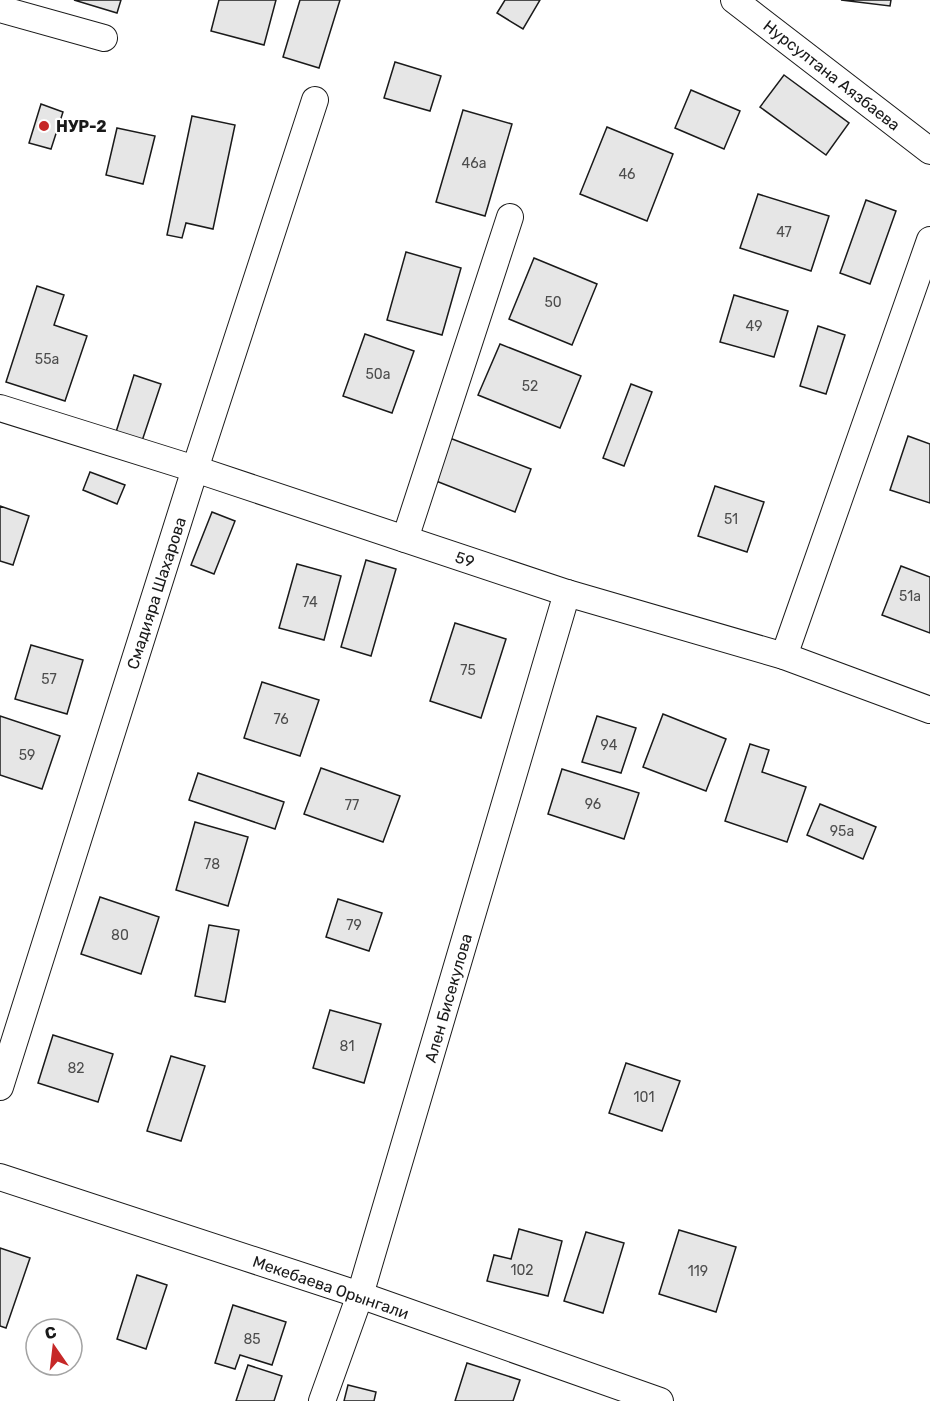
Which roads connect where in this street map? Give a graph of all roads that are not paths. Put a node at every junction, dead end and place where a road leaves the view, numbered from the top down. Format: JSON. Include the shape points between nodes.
{"nodes":[{"id":1,"x":734,"y":0,"type":"edge"},
{"id":2,"x":0,"y":9,"type":"edge"},
{"id":3,"x":104,"y":38,"type":"dead end"},
{"id":4,"x":315,"y":100,"type":"dead end"},
{"id":5,"x":930,"y":151,"type":"edge"},
{"id":6,"x":510,"y":217,"type":"dead end"},
{"id":7,"x":930,"y":240,"type":"edge"},
{"id":8,"x":0,"y":408,"type":"edge"},
{"id":9,"x":195,"y":469,"type":"junction"},
{"id":10,"x":405,"y":539,"type":"junction"},
{"id":11,"x":567,"y":593,"type":"junction"},
{"id":12,"x":784,"y":656,"type":"junction"},
{"id":13,"x":930,"y":710,"type":"edge"},
{"id":14,"x":0,"y":1087,"type":"edge"},
{"id":15,"x":0,"y":1177,"type":"edge"},
{"id":16,"x":360,"y":1295,"type":"junction"},
{"id":17,"x":322,"y":1401,"type":"edge"},
{"id":18,"x":660,"y":1401,"type":"edge"}],
"edges":[{"from":1,"to":5,"type":"street","name":"Нурсултана Аязбаева"},
{"from":2,"to":3,"type":"street"},
{"from":4,"to":9,"type":"street","name":"Смадияра Шахарова"},
{"from":6,"to":10,"type":"street"},
{"from":7,"to":12,"type":"street"},
{"from":8,"to":9,"type":"street","name":"59"},
{"from":9,"to":10,"type":"street","name":"59"},
{"from":9,"to":14,"type":"street","name":"Смадияра Шахарова"},
{"from":10,"to":11,"type":"street","name":"59"},
{"from":11,"to":12,"type":"street","name":"59"},
{"from":11,"to":16,"type":"street","name":"Ален Бисекулова"},
{"from":12,"to":13,"type":"street","name":"59"},
{"from":15,"to":16,"type":"street","name":"Мекебаева Орынгали"},
{"from":16,"to":17,"type":"street","name":"Ален Бисекулова"},
{"from":16,"to":18,"type":"street","name":"Мекебаева Орынгали"}]}
